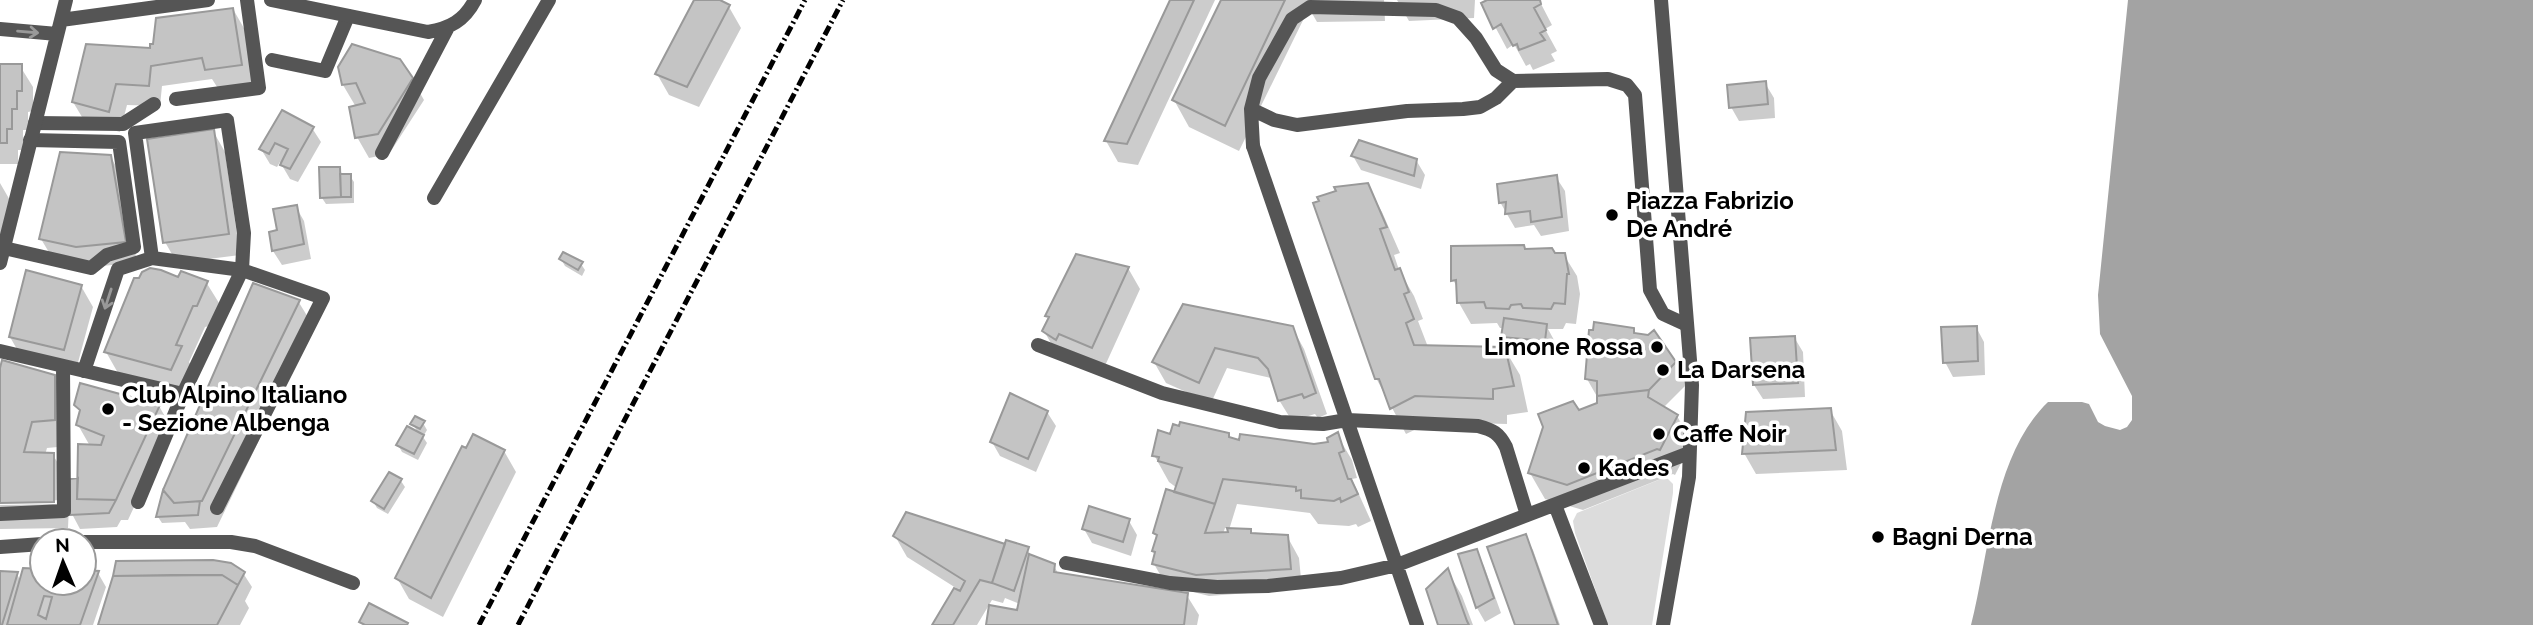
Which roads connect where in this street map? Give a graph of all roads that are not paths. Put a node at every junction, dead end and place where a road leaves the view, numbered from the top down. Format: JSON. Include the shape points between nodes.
{"nodes":[{"id":1,"x":66,"y":0,"type":"edge"},
{"id":2,"x":208,"y":0,"type":"edge"},
{"id":3,"x":247,"y":0,"type":"edge"},
{"id":4,"x":271,"y":0,"type":"edge"},
{"id":5,"x":475,"y":0,"type":"edge"},
{"id":6,"x":549,"y":0,"type":"edge"},
{"id":7,"x":1661,"y":0,"type":"edge"},
{"id":8,"x":348,"y":16,"type":"junction"},
{"id":9,"x":59,"y":27,"type":"junction"},
{"id":10,"x":0,"y":29,"type":"edge"},
{"id":11,"x":447,"y":29,"type":"junction"},
{"id":12,"x":272,"y":60,"type":"dead end"},
{"id":13,"x":1513,"y":81,"type":"junction"},
{"id":14,"x":176,"y":99,"type":"dead end"},
{"id":15,"x":154,"y":104,"type":"dead end"},
{"id":16,"x":1251,"y":109,"type":"junction"},
{"id":17,"x":34,"y":123,"type":"junction"},
{"id":18,"x":30,"y":140,"type":"junction"},
{"id":19,"x":382,"y":153,"type":"dead end"},
{"id":20,"x":434,"y":198,"type":"dead end"},
{"id":21,"x":2,"y":256,"type":"edge"},
{"id":22,"x":152,"y":258,"type":"junction"},
{"id":23,"x":242,"y":270,"type":"junction"},
{"id":24,"x":1687,"y":325,"type":"junction"},
{"id":25,"x":1038,"y":345,"type":"dead end"},
{"id":26,"x":0,"y":351,"type":"edge"},
{"id":27,"x":63,"y":366,"type":"junction"},
{"id":28,"x":84,"y":370,"type":"junction"},
{"id":29,"x":183,"y":394,"type":"junction"},
{"id":30,"x":1347,"y":420,"type":"junction"},
{"id":31,"x":1689,"y":453,"type":"junction"},
{"id":32,"x":138,"y":502,"type":"dead end"},
{"id":33,"x":1555,"y":505,"type":"junction"},
{"id":34,"x":218,"y":508,"type":"dead end"},
{"id":35,"x":0,"y":513,"type":"edge"},
{"id":36,"x":1528,"y":515,"type":"junction"},
{"id":37,"x":98,"y":542,"type":"edge"},
{"id":38,"x":28,"y":545,"type":"edge"},
{"id":39,"x":0,"y":547,"type":"edge"},
{"id":40,"x":1066,"y":563,"type":"dead end"},
{"id":41,"x":1396,"y":565,"type":"junction"},
{"id":42,"x":353,"y":583,"type":"dead end"},
{"id":43,"x":1417,"y":625,"type":"edge"},
{"id":44,"x":1601,"y":625,"type":"edge"},
{"id":45,"x":1663,"y":625,"type":"edge"}],
"edges":[{"from":1,"to":9,"type":"street"},
{"from":2,"to":9,"type":"street"},
{"from":3,"to":14,"type":"street","via":[[258,89]]},
{"from":4,"to":8,"type":"street"},
{"from":5,"to":11,"type":"street","via":[[461,20]]},
{"from":6,"to":20,"type":"street"},
{"from":7,"to":24,"type":"street"},
{"from":8,"to":11,"type":"street","via":[[428,32]]},
{"from":8,"to":12,"type":"street","via":[[325,71]]},
{"from":10,"to":9,"type":"street","one_way":true},
{"from":9,"to":17,"type":"street"},
{"from":11,"to":19,"type":"street"},
{"from":13,"to":16,"type":"street","via":[[1488,103],[1463,109],[1297,125]]},
{"from":13,"to":16,"type":"street","via":[[1496,70],[1458,18],[1437,10],[1310,7],[1292,19],[1259,78]]},
{"from":13,"to":24,"type":"street","via":[[1608,79],[1627,85],[1635,95],[1650,290],[1662,314]]},
{"from":15,"to":17,"type":"street","via":[[123,124]]},
{"from":16,"to":30,"type":"street","via":[[1254,146]]},
{"from":17,"to":18,"type":"street"},
{"from":18,"to":21,"type":"street"},
{"from":18,"to":21,"type":"street","via":[[119,142],[134,247],[107,255],[91,268]]},
{"from":22,"to":23,"type":"street"},
{"from":22,"to":23,"type":"street","via":[[135,133],[227,120],[244,233]]},
{"from":22,"to":28,"type":"street","one_way":true,"via":[[118,269]]},
{"from":23,"to":29,"type":"street"},
{"from":23,"to":34,"type":"street","via":[[323,298]]},
{"from":24,"to":31,"type":"street","via":[[1692,385]]},
{"from":25,"to":30,"type":"street","via":[[1162,393],[1280,422]]},
{"from":26,"to":27,"type":"street"},
{"from":27,"to":28,"type":"street"},
{"from":27,"to":35,"type":"street","via":[[64,511]]},
{"from":28,"to":29,"type":"street"},
{"from":29,"to":32,"type":"street"},
{"from":30,"to":36,"type":"street","via":[[1493,430],[1506,447]]},
{"from":30,"to":41,"type":"street"},
{"from":31,"to":33,"type":"street"},
{"from":31,"to":45,"type":"street","via":[[1689,477]]},
{"from":33,"to":36,"type":"street"},
{"from":33,"to":44,"type":"street"},
{"from":36,"to":41,"type":"street"},
{"from":37,"to":42,"type":"street","via":[[255,545]]},
{"from":38,"to":39,"type":"street"},
{"from":40,"to":41,"type":"street","via":[[1217,587],[1341,579]]},
{"from":41,"to":43,"type":"street"}]}
